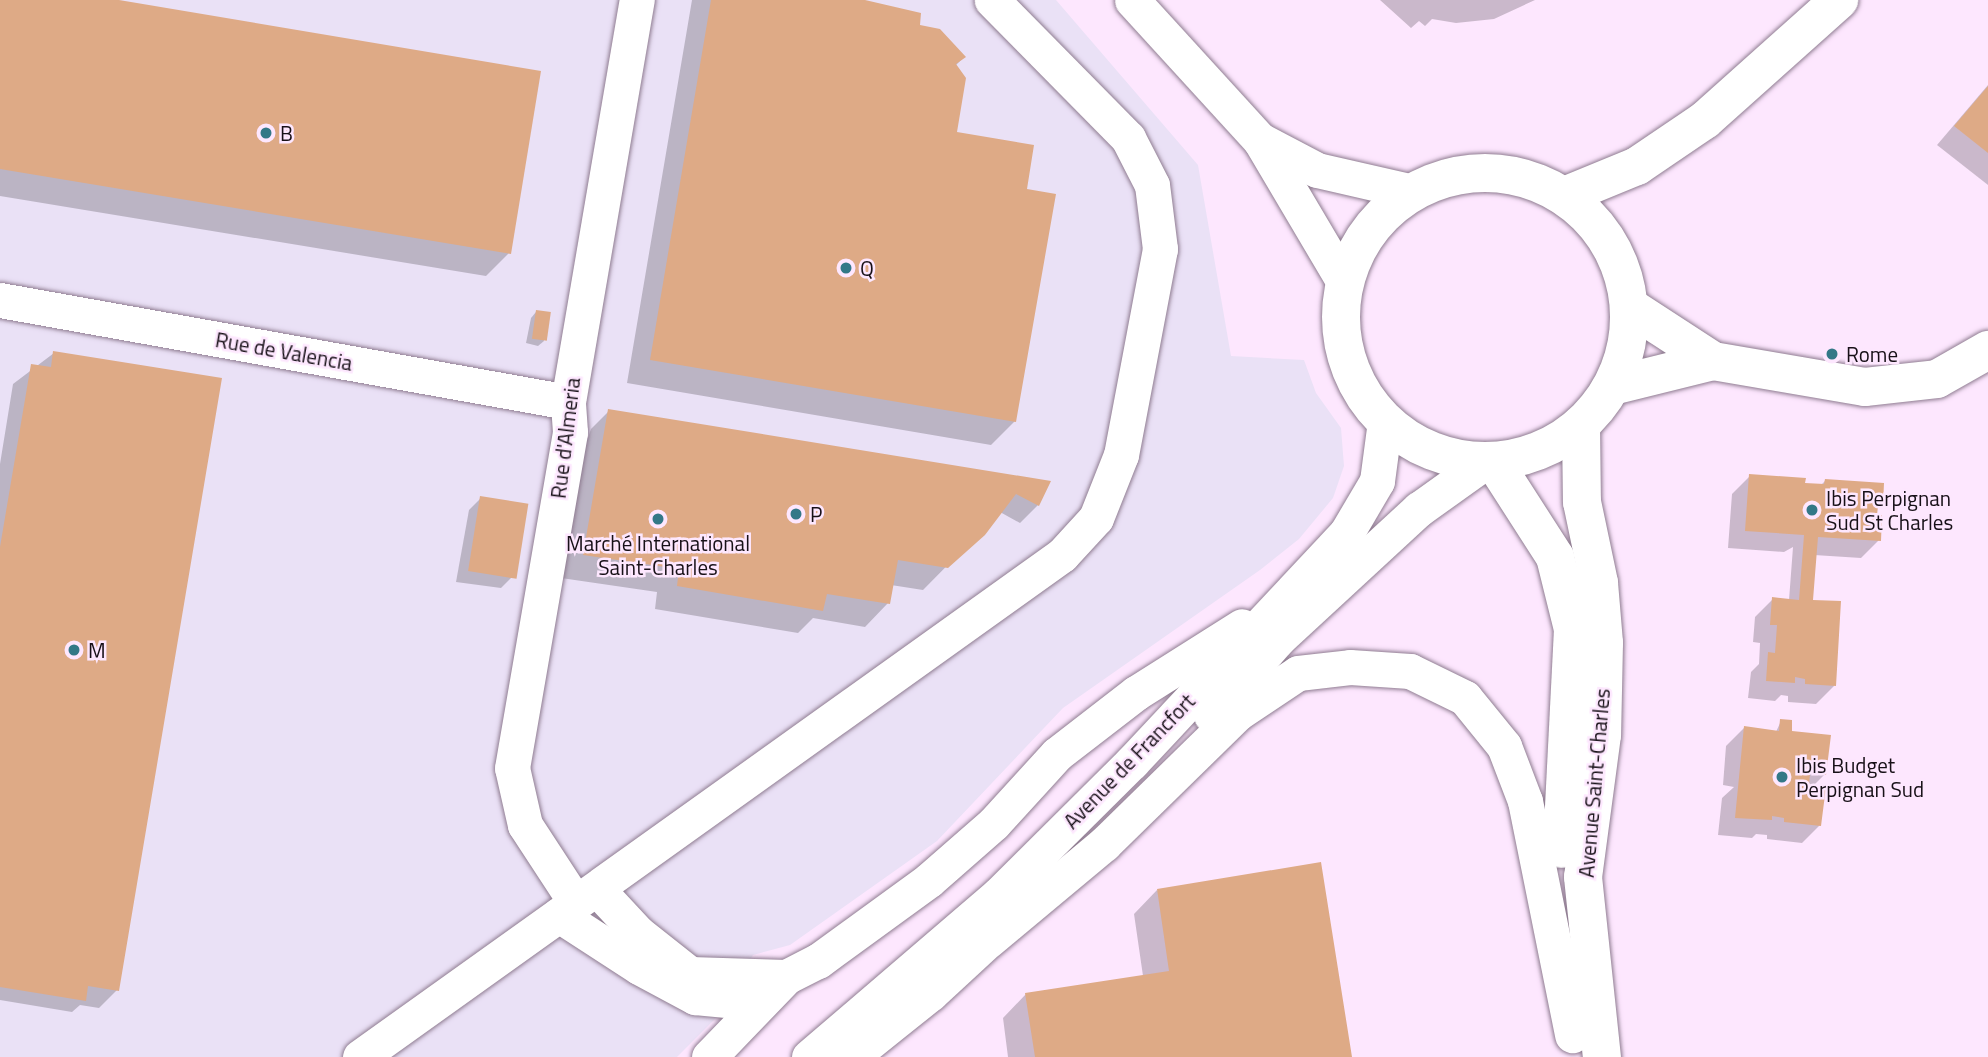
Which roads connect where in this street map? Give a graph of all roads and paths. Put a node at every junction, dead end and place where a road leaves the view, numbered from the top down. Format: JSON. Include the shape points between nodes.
{"nodes":[{"id":1,"x":637,"y":0,"type":"edge"},
{"id":2,"x":992,"y":0,"type":"edge"},
{"id":3,"x":1132,"y":0,"type":"edge"},
{"id":4,"x":1839,"y":0,"type":"edge"},
{"id":5,"x":1260,"y":140,"type":"junction"},
{"id":6,"x":1413,"y":192,"type":"junction"},
{"id":7,"x":1564,"y":196,"type":"junction"},
{"id":8,"x":1345,"y":284,"type":"junction"},
{"id":9,"x":0,"y":300,"type":"edge"},
{"id":10,"x":1630,"y":307,"type":"junction"},
{"id":11,"x":1988,"y":350,"type":"edge"},
{"id":12,"x":1713,"y":360,"type":"junction"},
{"id":13,"x":570,"y":386,"type":"junction"},
{"id":14,"x":1612,"y":386,"type":"junction"},
{"id":15,"x":1385,"y":421,"type":"junction"},
{"id":16,"x":1581,"y":425,"type":"junction"},
{"id":17,"x":1490,"y":462,"type":"junction"},
{"id":18,"x":1272,"y":608,"type":"junction"},
{"id":19,"x":577,"y":902,"type":"junction"},
{"id":20,"x":990,"y":939,"type":"junction"},
{"id":21,"x":786,"y":977,"type":"junction"},
{"id":22,"x":756,"y":1003,"type":"junction"},
{"id":23,"x":1583,"y":1050,"type":"edge"},
{"id":24,"x":360,"y":1057,"type":"edge"},
{"id":25,"x":709,"y":1057,"type":"edge"},
{"id":26,"x":809,"y":1057,"type":"edge"},
{"id":27,"x":851,"y":1057,"type":"edge"}],
"edges":[{"from":1,"to":13,"type":"street","name":"Rue d'Almeria"},
{"from":2,"to":19,"type":"street","via":[[1128,138],[1152,185],[1160,249],[1121,455],[1096,518],[1062,555]]},
{"from":3,"to":5,"type":"street"},
{"from":4,"to":7,"type":"street","via":[[1705,120],[1637,166]]},
{"from":5,"to":6,"type":"street","via":[[1317,170]]},
{"from":5,"to":8,"type":"street"},
{"from":6,"to":7,"type":"street","via":[[1450,177],[1489,173],[1529,179]]},
{"from":6,"to":8,"type":"street","via":[[1382,216],[1359,248]]},
{"from":7,"to":10,"type":"street","via":[[1597,226],[1620,264]]},
{"from":8,"to":15,"type":"street","via":[[1341,321],[1346,358],[1362,392]]},
{"from":9,"to":13,"type":"street","name":"Rue de Valencia"},
{"from":10,"to":12,"type":"street"},
{"from":10,"to":14,"type":"street","via":[[1627,348]]},
{"from":11,"to":12,"type":"street","via":[[1937,379],[1865,387]]},
{"from":12,"to":14,"type":"street"},
{"from":13,"to":19,"type":"street","name":"Rue d'Almeria","via":[[570,432],[512,768],[525,825]]},
{"from":14,"to":16,"type":"street"},
{"from":15,"to":17,"type":"street","via":[[1431,451]]},
{"from":15,"to":18,"type":"street","name":"Avenue de Francfort","via":[[1377,481],[1347,532]]},
{"from":16,"to":17,"type":"street","via":[[1541,451]]},
{"from":16,"to":23,"type":"street","name":"Avenue Saint-Charles","via":[[1582,502],[1599,583],[1604,643],[1602,735],[1583,877]]},
{"from":17,"to":20,"type":"street","name":"Avenue de Francfort","via":[[1419,509],[1278,639],[1153,782]]},
{"from":17,"to":23,"type":"street","name":"Avenue Saint-Charles","via":[[1555,557],[1573,629],[1561,862]]},
{"from":18,"to":21,"type":"street","via":[[1136,693],[1057,754],[994,823],[929,880],[818,961]]},
{"from":18,"to":26,"type":"street","name":"Avenue de Francfort","via":[[1132,762],[999,894]]},
{"from":19,"to":21,"type":"street","via":[[638,933],[690,974]]},
{"from":19,"to":22,"type":"street","via":[[639,967],[695,997]]},
{"from":19,"to":24,"type":"street"},
{"from":20,"to":23,"type":"street","via":[[1104,844],[1238,713],[1298,673],[1350,667],[1410,671],[1465,698],[1504,746],[1525,801]]},
{"from":20,"to":27,"type":"street","name":"Avenue de Francfort"},
{"from":21,"to":22,"type":"street"},
{"from":22,"to":25,"type":"street"}]}
